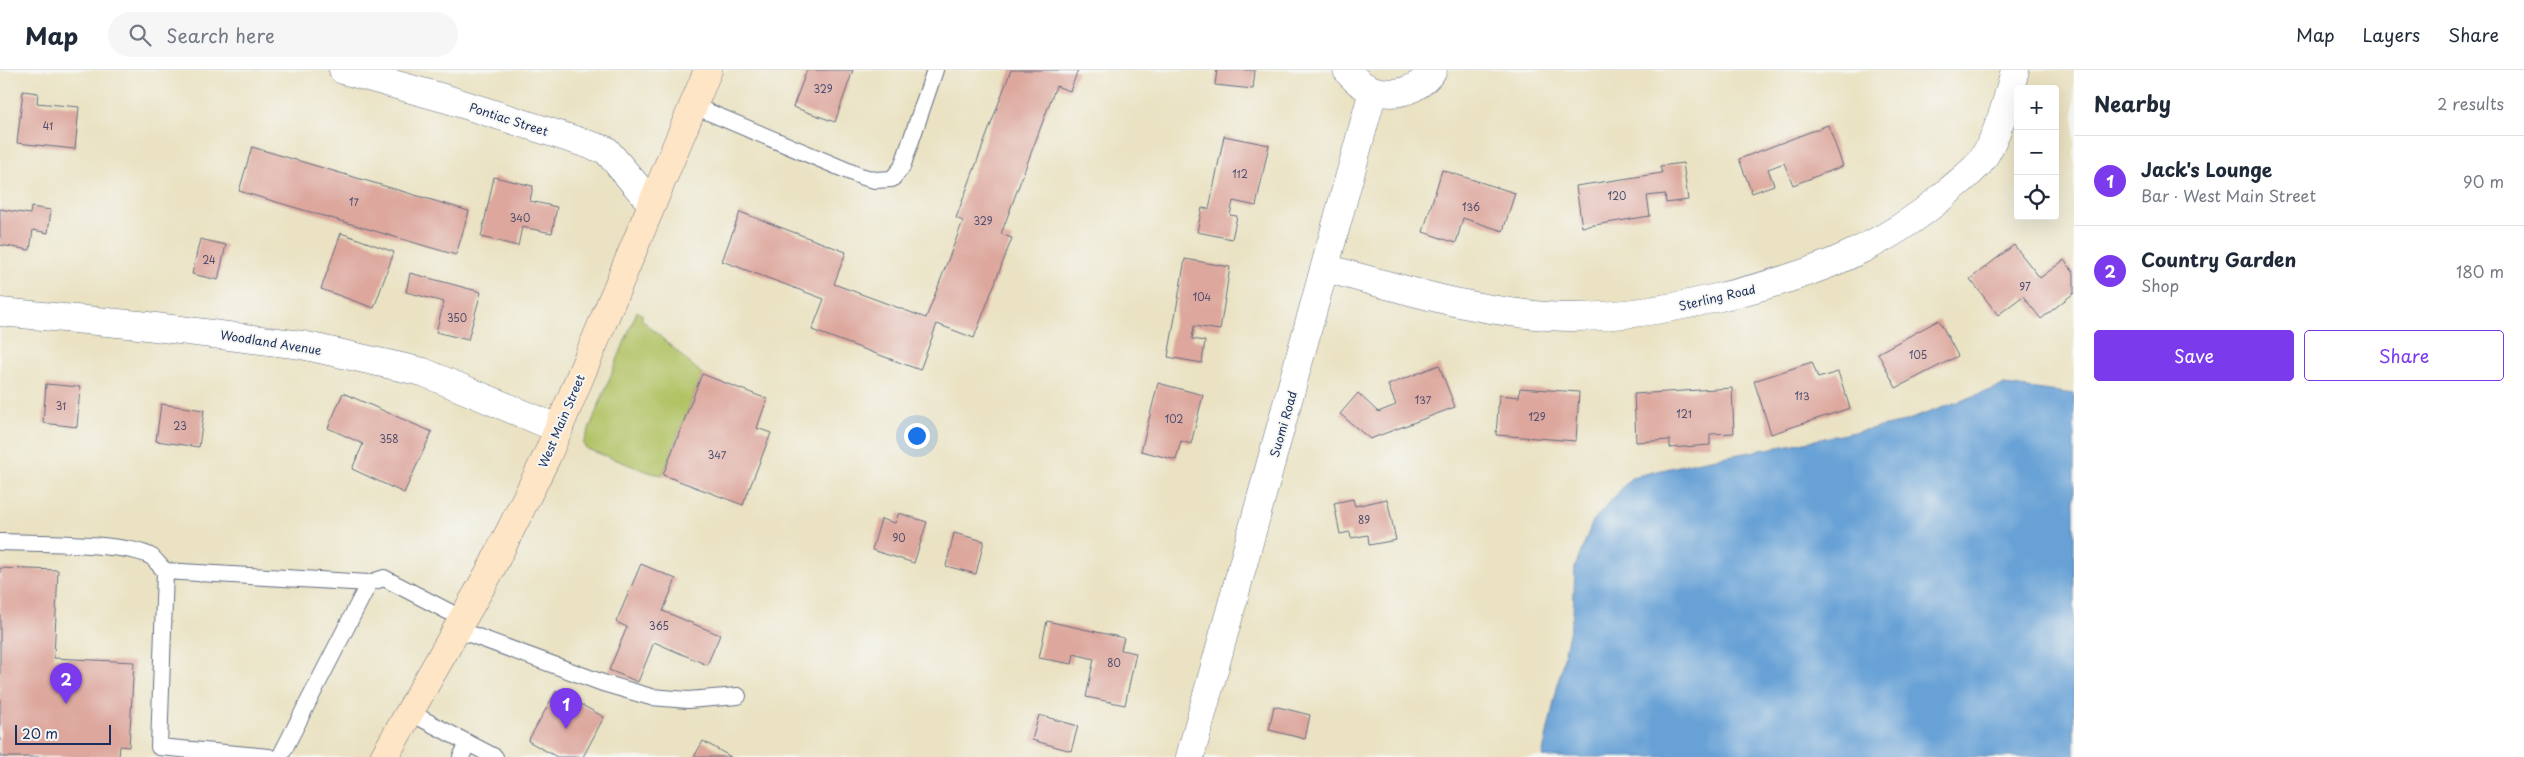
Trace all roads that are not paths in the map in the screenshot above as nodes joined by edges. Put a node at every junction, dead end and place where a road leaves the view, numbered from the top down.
1 (343, 70) edge
2 (708, 70) edge
3 (934, 70) edge
4 (1347, 70) edge
5 (1433, 70) edge
6 (2015, 70) edge
7 (1373, 91) junction
8 (694, 106) junction
9 (652, 204) junction
10 (1325, 268) junction
11 (0, 312) edge
12 (559, 429) junction
13 (0, 542) edge
14 (165, 571) junction
15 (369, 583) junction
16 (460, 624) junction
17 (738, 696) dead end
18 (409, 712) junction
19 (464, 750) edge
20 (269, 757) edge
21 (280, 757) edge
22 (384, 757) edge
23 (495, 757) edge
24 (1190, 757) edge

1 - 9 street, Pontiac Street
2 - 8 main road, West Main Street
3 - 8 lane
4 - 7 street
5 - 7 street
6 - 10 street, Sterling Road
7 - 10 street, Suomi Road
8 - 9 main road, West Main Street
9 - 12 main road, West Main Street
10 - 24 street, Suomi Road
11 - 12 street, Woodland Avenue
12 - 16 main road, West Main Street
13 - 14 lane
14 - 15 lane
14 - 20 lane
15 - 16 lane
15 - 21 lane
16 - 17 lane
16 - 18 main road, West Main Street
18 - 19 lane
18 - 22 main road, West Main Street
19 - 23 lane

